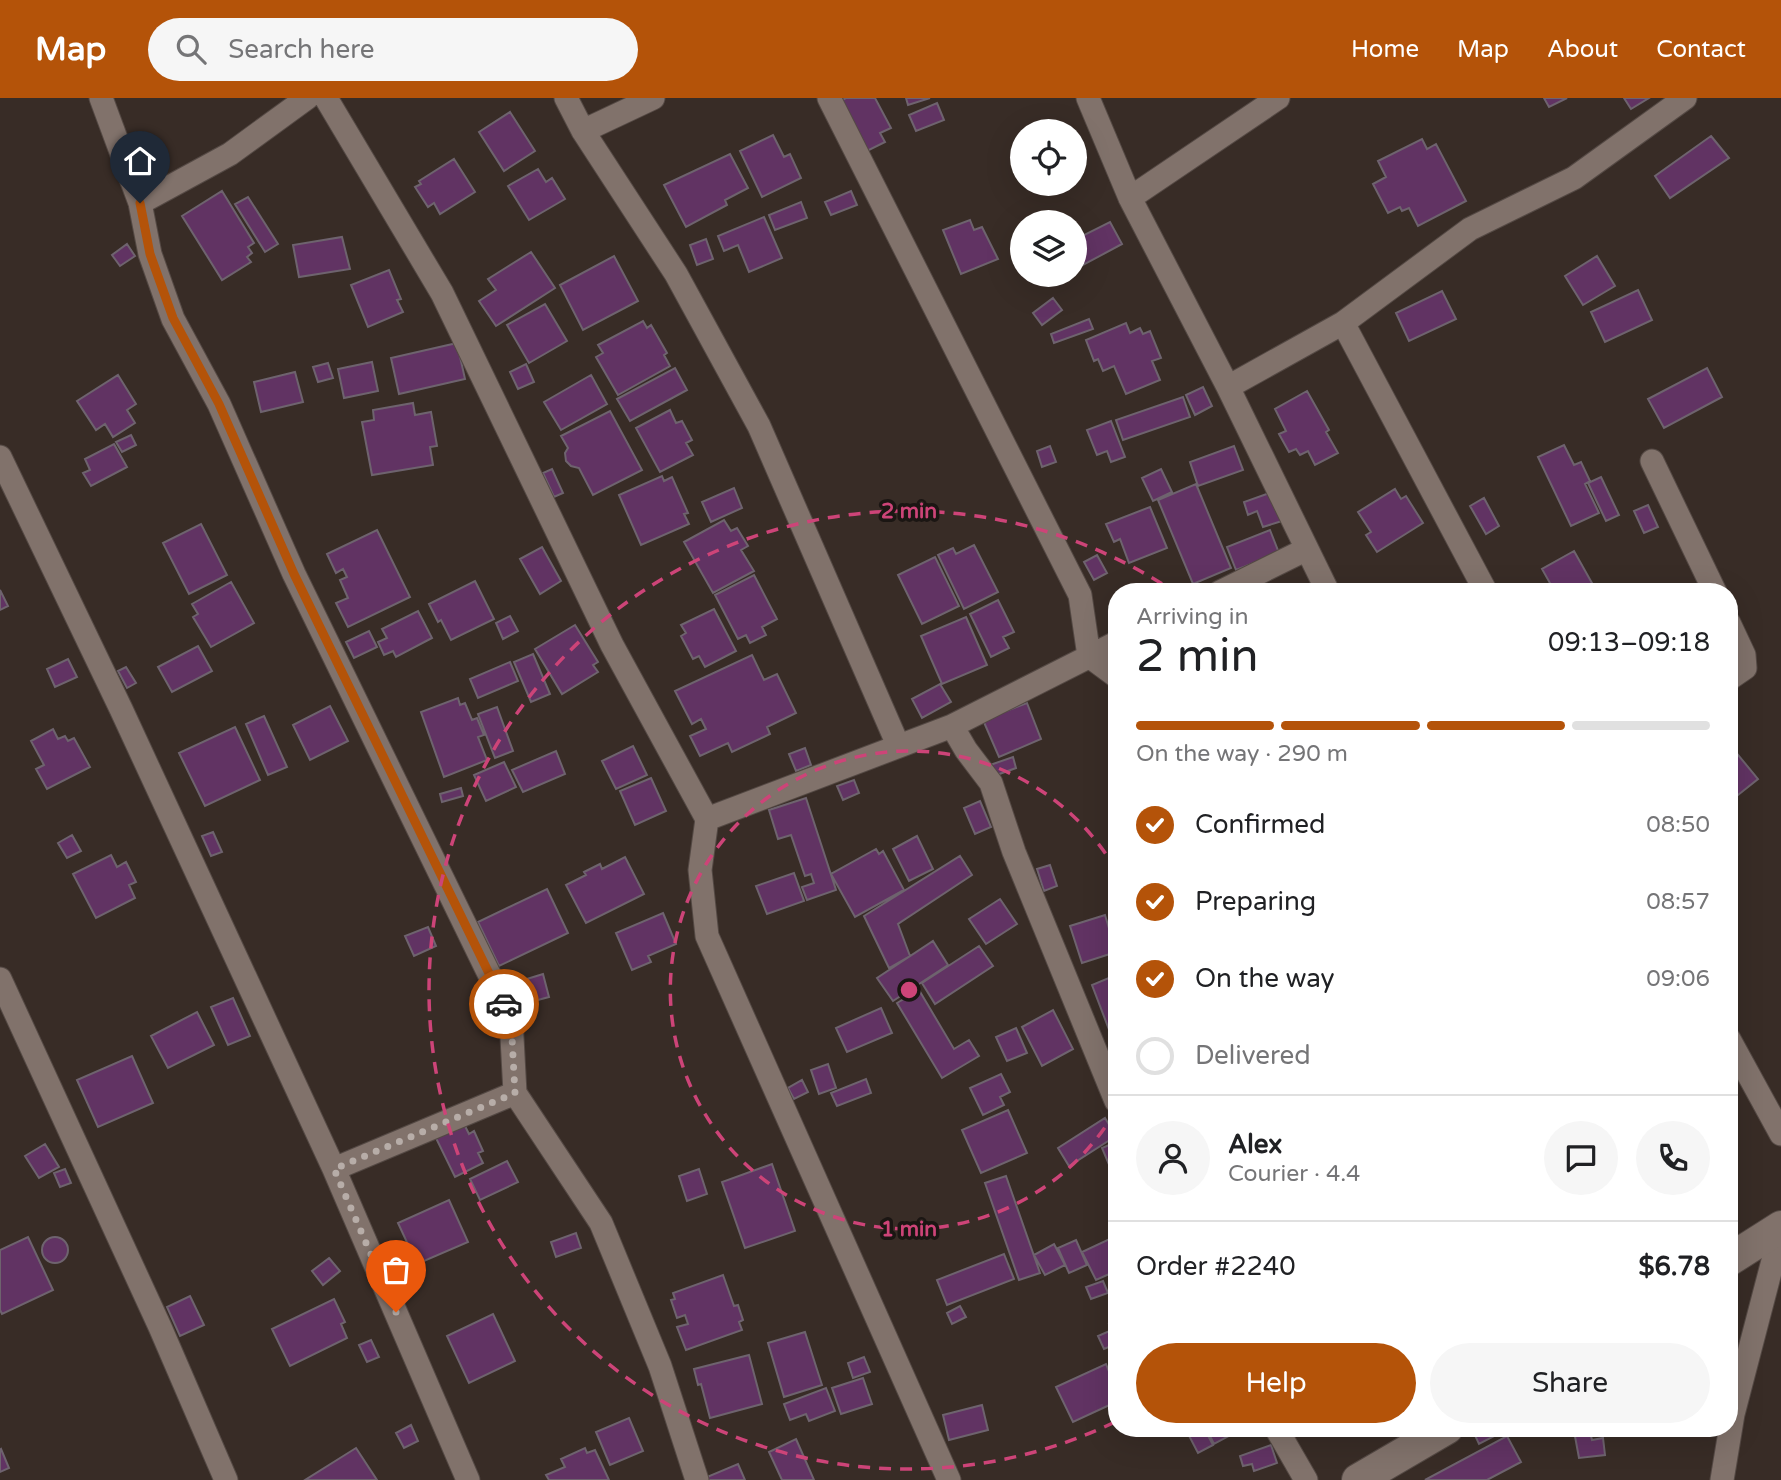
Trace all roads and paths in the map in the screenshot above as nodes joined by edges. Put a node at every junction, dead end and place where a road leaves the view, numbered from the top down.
1 (101, 98) edge
2 (307, 98) edge
3 (326, 98) edge
4 (566, 98) edge
5 (653, 98) edge
6 (830, 98) edge
7 (1087, 98) edge
8 (1278, 98) edge
9 (1685, 98) edge
10 (583, 131) junction
11 (1130, 198) junction
12 (140, 203) junction
13 (1343, 323) junction
14 (1228, 387) junction
15 (0, 457) edge
16 (1652, 461) dead end
17 (1307, 549) junction
18 (1238, 583) edge
19 (1324, 583) edge
20 (1481, 583) edge
21 (1711, 583) edge
22 (1738, 642) edge
23 (1108, 647) edge
24 (1089, 656) junction
25 (1108, 670) edge
26 (1738, 673) edge
27 (952, 726) junction
28 (898, 745) junction
29 (707, 819) junction
30 (0, 979) edge
31 (1738, 1056) edge
32 (1108, 1081) edge
33 (515, 1093) junction
34 (1781, 1134) edge
35 (334, 1169) junction
36 (1781, 1229) edge
37 (1738, 1255) edge
38 (1738, 1395) edge
39 (1281, 1437) edge
40 (1432, 1437) edge
41 (1729, 1437) edge
42 (226, 1480) edge
43 (468, 1480) edge
44 (697, 1480) edge
45 (949, 1480) edge
46 (1306, 1480) edge
47 (1358, 1480) edge
48 (1722, 1480) edge

1 - 12 street
2 - 12 street
3 - 29 street
4 - 10 street
5 - 10 street
6 - 24 street
7 - 11 street
8 - 11 street
9 - 13 street
10 - 28 street
11 - 14 street
12 - 33 street
13 - 14 street
13 - 20 street
14 - 17 street
15 - 35 street
16 - 21 street
17 - 18 street
17 - 19 street
22 - 26 street
23 - 24 street
24 - 25 street
24 - 27 street
27 - 28 street
27 - 32 street
28 - 29 street
29 - 45 street
30 - 42 street
31 - 34 street
33 - 35 street
33 - 44 street
35 - 43 street
36 - 37 street
36 - 38 street
39 - 46 street
40 - 47 street
41 - 48 street

